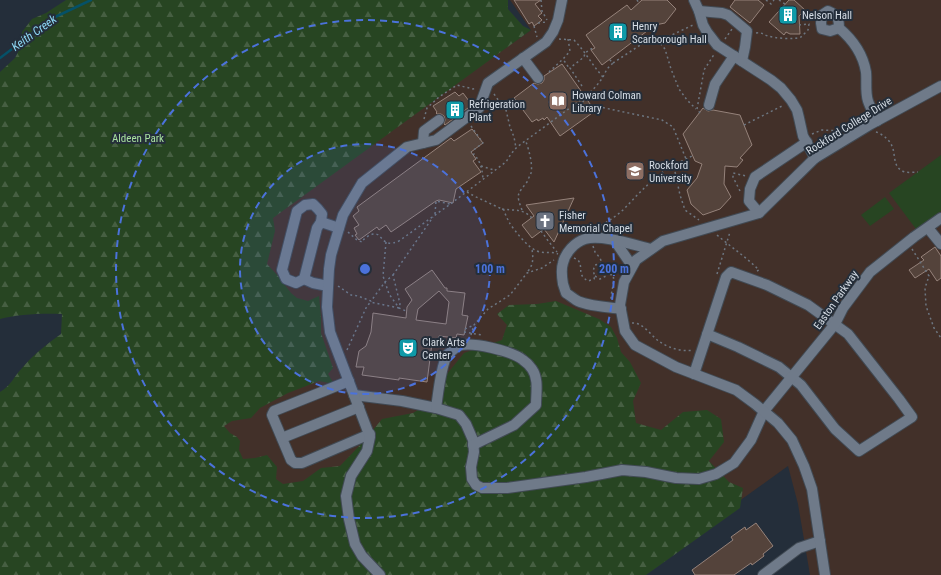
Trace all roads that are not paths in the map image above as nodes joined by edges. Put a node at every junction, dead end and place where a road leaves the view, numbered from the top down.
1 (562, 0) edge
2 (694, 0) edge
3 (699, 11) junction
4 (839, 28) dead end
5 (523, 58) junction
6 (738, 58) junction
7 (538, 78) dead end
8 (941, 86) edge
9 (709, 105) dead end
10 (439, 120) dead end
11 (874, 122) junction
12 (807, 142) junction
13 (423, 143) junction
14 (815, 158) junction
15 (759, 213) junction
16 (941, 218) edge
17 (321, 222) junction
18 (928, 228) junction
19 (339, 229) junction
20 (615, 241) junction
21 (941, 244) edge
22 (651, 249) junction
23 (632, 266) junction
24 (304, 279) junction
25 (328, 286) junction
26 (616, 308) junction
27 (835, 324) junction
28 (707, 334) junction
29 (694, 374) junction
30 (792, 378) junction
31 (349, 381) junction
32 (354, 395) junction
33 (359, 406) junction
34 (436, 408) junction
35 (764, 411) junction
36 (370, 434) junction
37 (282, 438) junction
38 (473, 445) junction
39 (820, 541) junction
40 (380, 575) edge
41 (763, 575) edge
42 (825, 575) edge

1 - 5 street
2 - 3 street
3 - 6 street
3 - 6 street
4 - 11 street
5 - 7 street
5 - 13 street
6 - 9 street
6 - 12 street
8 - 11 street, Rockford College Drive
10 - 13 street
11 - 14 street, Rockford College Drive
12 - 14 street
12 - 15 street
13 - 19 street
14 - 15 street, Rockford College Drive
15 - 22 street, Rockford College Drive
16 - 18 street, Easton Parkway
17 - 19 street
17 - 24 street
17 - 24 street
18 - 21 street
18 - 27 street, Easton Parkway
19 - 25 street
20 - 22 street
20 - 23 street
20 - 26 street
22 - 23 street, Rockford College Drive
23 - 26 street, Rockford College Drive
24 - 25 street
25 - 31 street
26 - 29 street, Rockford College Drive
27 - 28 street
27 - 30 street, Easton Parkway
27 - 30 street
28 - 29 street
28 - 30 street
29 - 35 street, Rockford College Drive
30 - 35 street, Easton Parkway
31 - 32 street
31 - 37 street
32 - 33 street
32 - 34 street
33 - 36 street
33 - 37 street
34 - 38 street
34 - 38 street
35 - 38 street, Easton Parkway
35 - 39 street, Rockford College Drive
36 - 37 street
36 - 40 street
39 - 41 street
39 - 42 street, Rockford College Drive

